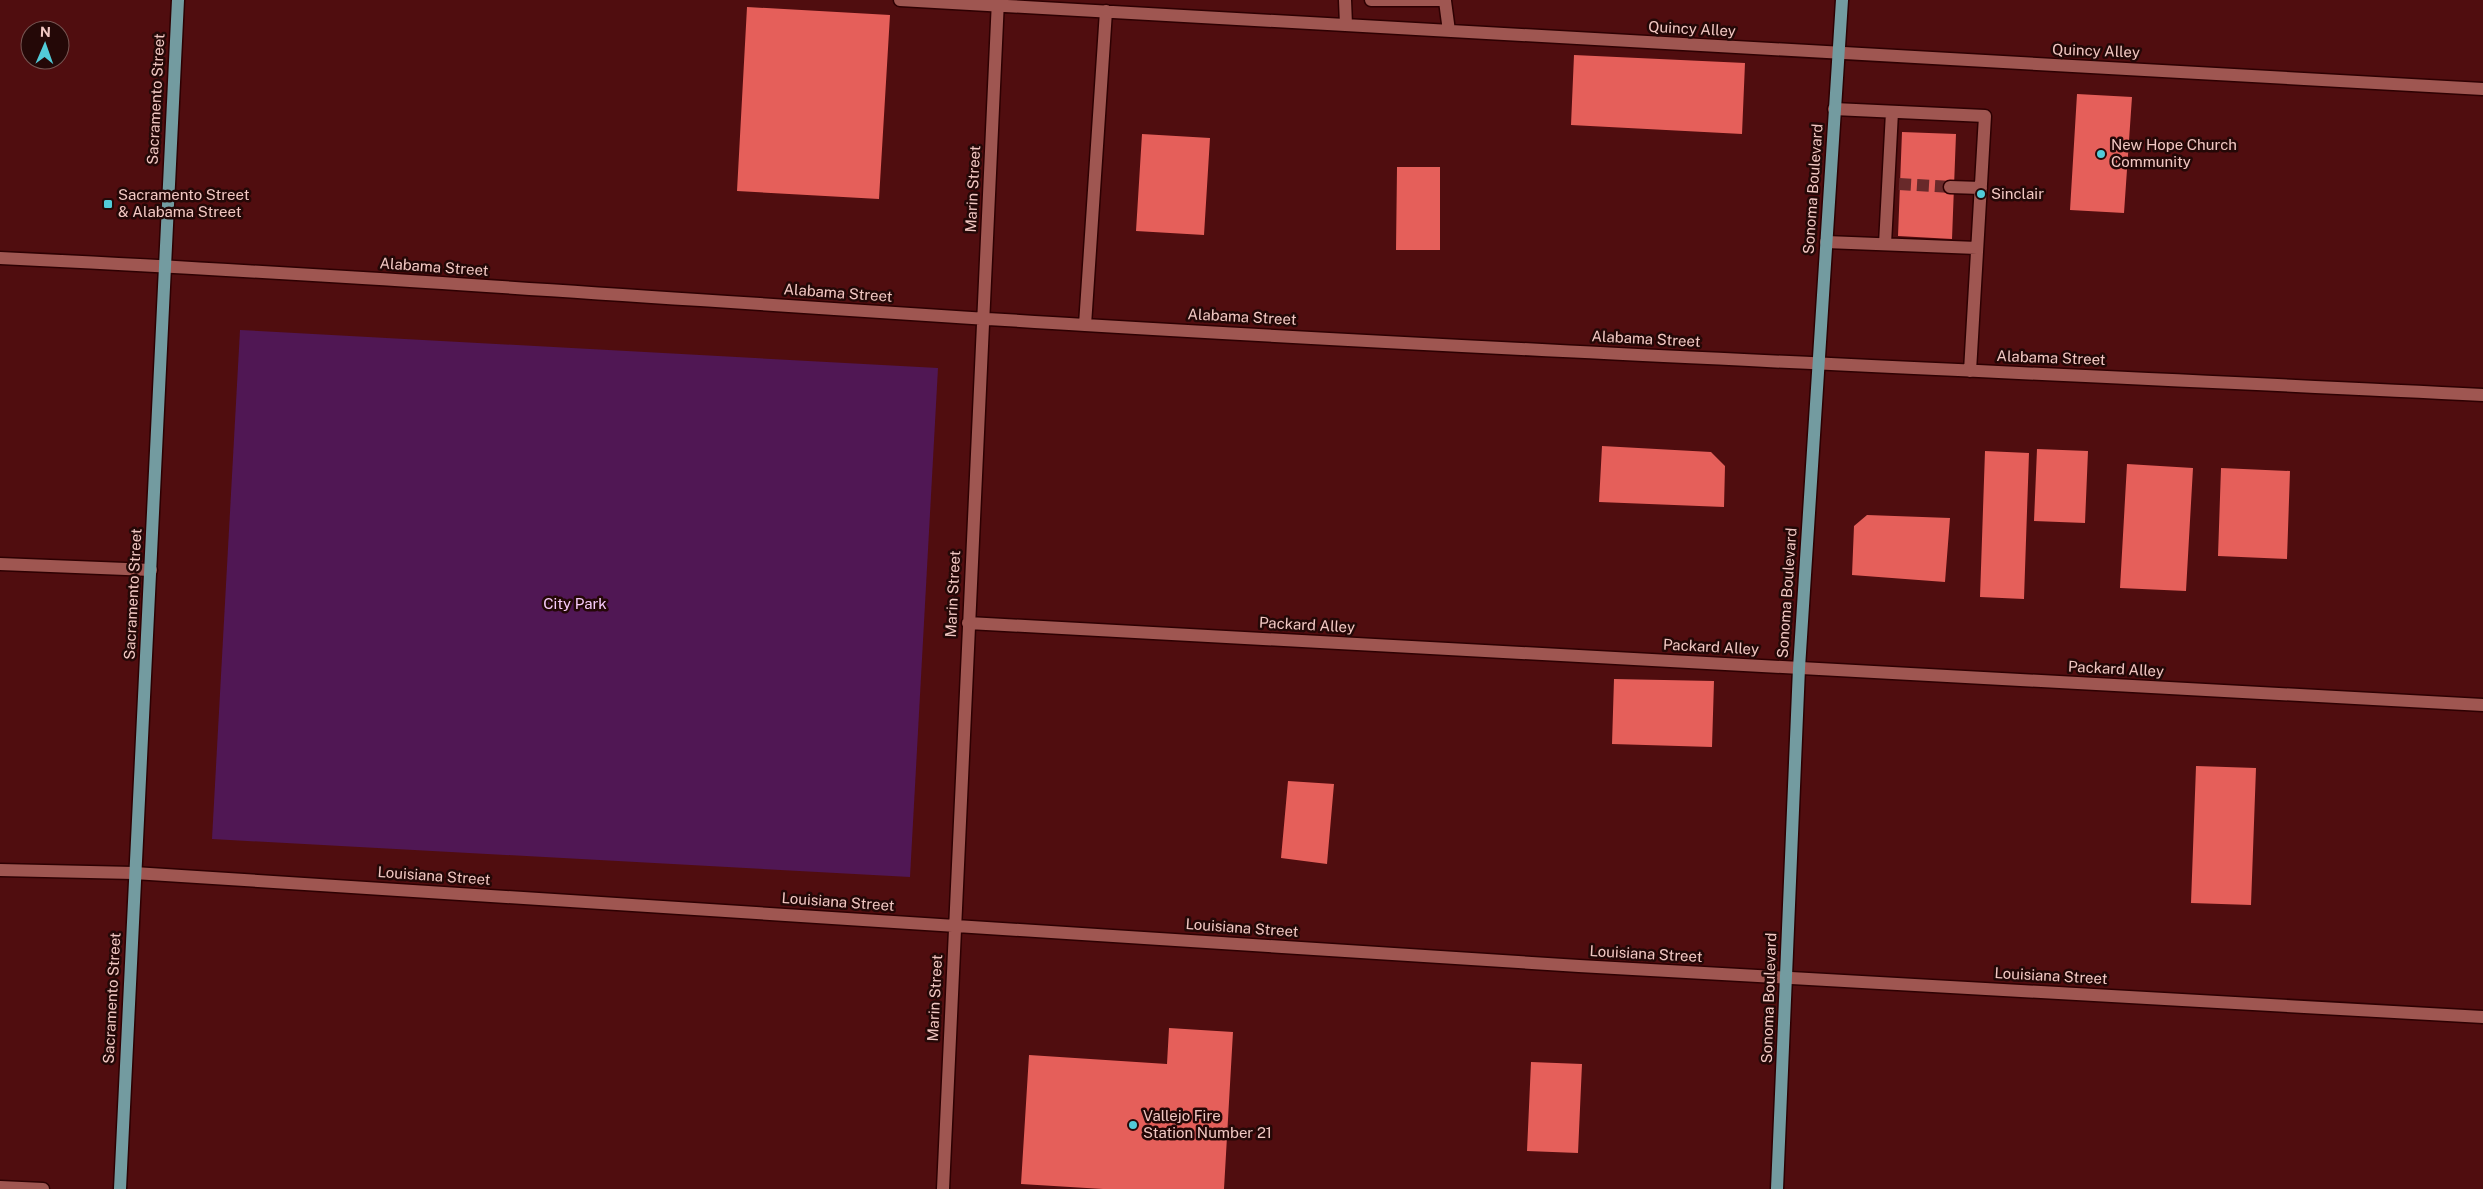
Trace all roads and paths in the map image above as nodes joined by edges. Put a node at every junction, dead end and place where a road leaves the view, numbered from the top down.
1 (178, 0) edge
2 (900, 0) edge
3 (1345, 0) edge
4 (1371, 0) edge
5 (1842, 0) edge
6 (1445, 1) edge
7 (998, 2) edge
8 (1106, 11) junction
9 (1346, 25) junction
10 (1449, 31) junction
11 (1838, 54) junction
12 (2483, 89) edge
13 (1834, 109) junction
14 (1892, 112) junction
15 (1950, 187) tunnel mouth
16 (1981, 188) junction
17 (1826, 242) junction
18 (1886, 244) junction
19 (1977, 248) junction
20 (0, 258) edge
21 (166, 266) junction
22 (982, 318) junction
23 (1085, 325) junction
24 (1818, 364) junction
25 (1970, 371) junction
26 (2483, 395) edge
27 (0, 564) edge
28 (151, 570) junction
29 (968, 623) junction
30 (1799, 668) junction
31 (2483, 705) edge
32 (0, 870) edge
33 (134, 873) junction
34 (954, 926) junction
35 (1786, 978) junction
36 (2483, 1017) edge
37 (0, 1187) edge
38 (43, 1189) edge
39 (120, 1189) edge
40 (943, 1189) edge
41 (1777, 1189) edge

1 - 21 main road, Sacramento Street
2 - 7 street, Quincy Alley
3 - 9 street
4 - 6 street
5 - 11 main road, Sonoma Boulevard
6 - 10 street
7 - 8 street, Quincy Alley
7 - 22 street, Marin Street
8 - 9 street, Quincy Alley
8 - 23 street
9 - 10 street, Quincy Alley
10 - 11 street, Quincy Alley
11 - 12 street, Quincy Alley
11 - 13 main road, Sonoma Boulevard
13 - 14 street
13 - 17 main road, Sonoma Boulevard
14 - 16 street
14 - 18 street
15 - 16 street
16 - 19 street
17 - 18 street
17 - 24 main road, Sonoma Boulevard
18 - 19 street
19 - 25 street
20 - 21 street, Alabama Street
21 - 22 street, Alabama Street
21 - 28 main road, Sacramento Street
22 - 23 street, Alabama Street
22 - 29 street, Marin Street
23 - 24 street, Alabama Street
24 - 25 street, Alabama Street
24 - 30 main road, Sonoma Boulevard
25 - 26 street, Alabama Street
27 - 28 street
28 - 33 main road, Sacramento Street
29 - 30 street, Packard Alley
29 - 34 street, Marin Street
30 - 31 street, Packard Alley
30 - 35 main road, Sonoma Boulevard
32 - 33 street, Louisiana Street
33 - 34 street, Louisiana Street
33 - 39 main road, Sacramento Street
34 - 35 street, Louisiana Street
34 - 40 street, Marin Street
35 - 36 street, Louisiana Street
35 - 41 main road, Sonoma Boulevard
37 - 38 street

